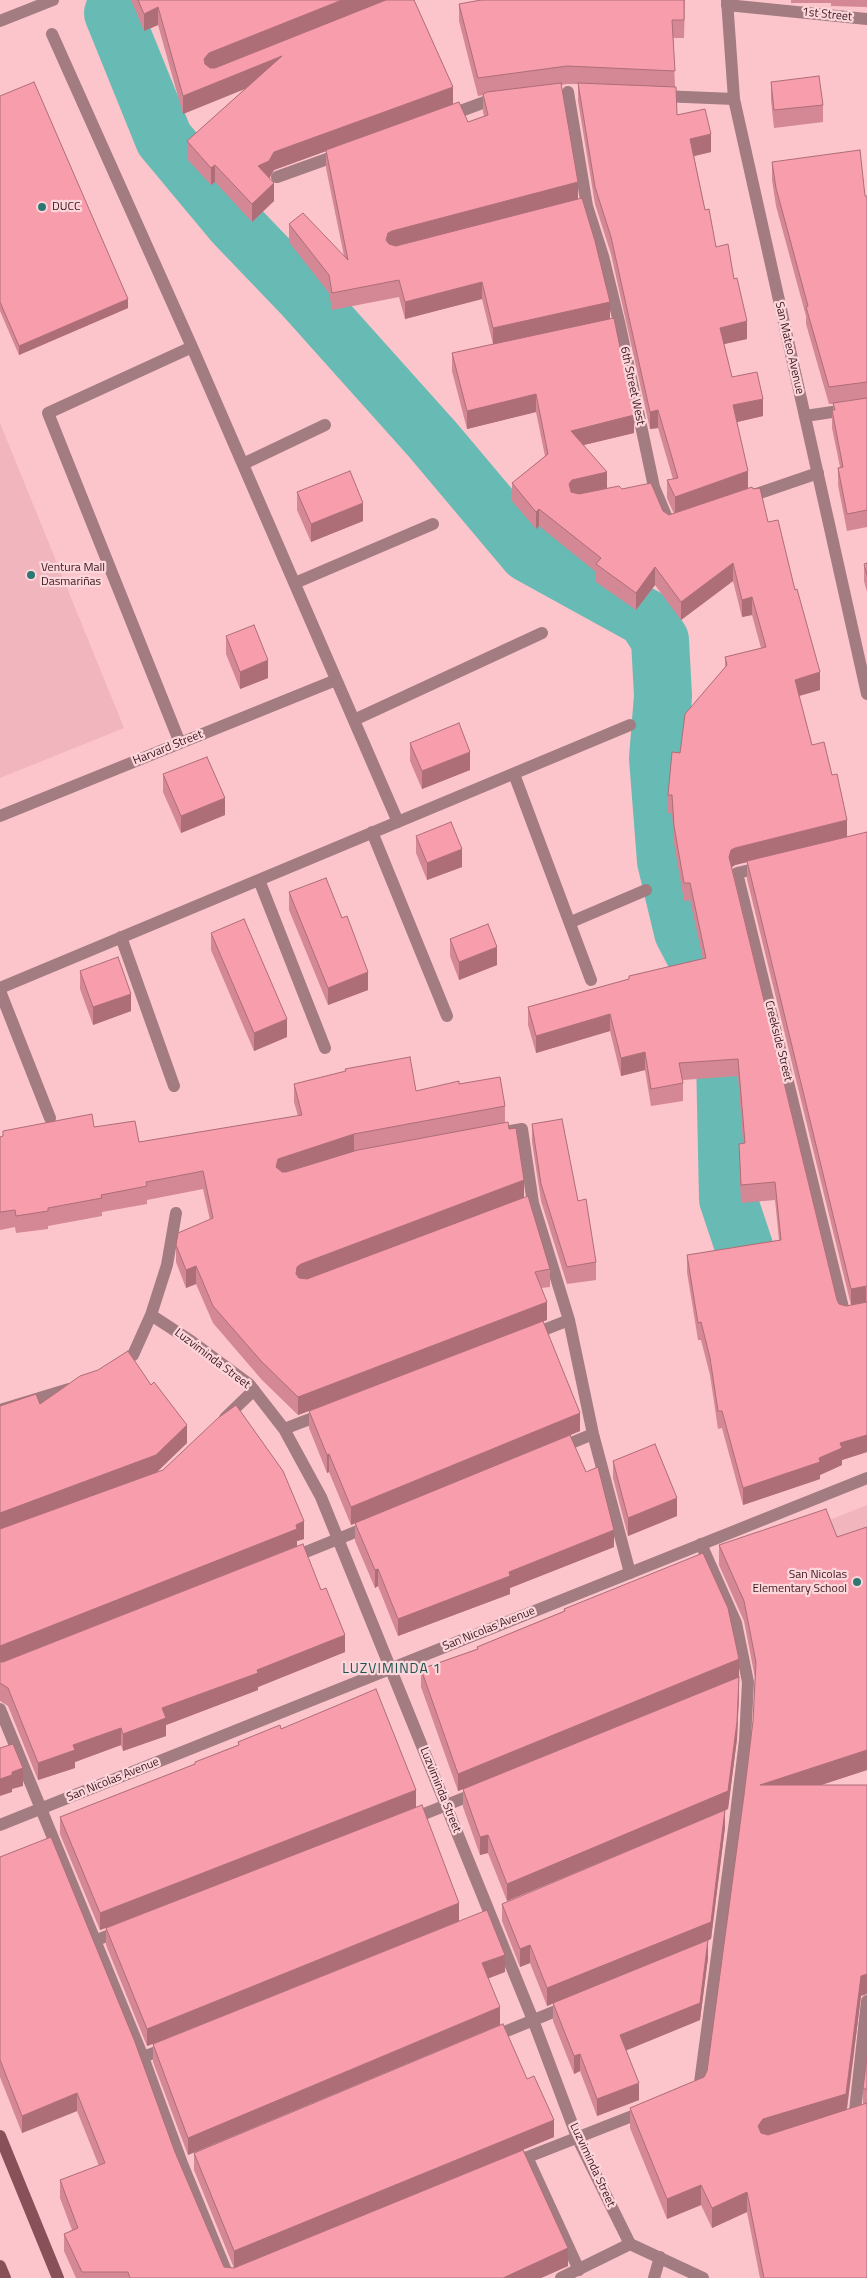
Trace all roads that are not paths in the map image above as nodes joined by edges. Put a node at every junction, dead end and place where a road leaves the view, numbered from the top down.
1 (53, 0) edge
2 (727, 2) edge
3 (867, 19) edge
4 (0, 21) edge
5 (52, 34) dead end
6 (568, 93) dead end
7 (646, 96) edge
8 (512, 99) edge
9 (734, 99) junction
10 (431, 122) edge
11 (349, 151) edge
12 (277, 177) dead end
13 (192, 347) junction
14 (867, 408) edge
15 (805, 416) junction
16 (325, 425) dead end
17 (243, 464) junction
18 (818, 473) junction
19 (735, 502) edge
20 (689, 518) edge
21 (433, 524) dead end
22 (295, 583) junction
23 (542, 633) dead end
24 (336, 680) junction
25 (867, 694) edge
26 (354, 720) junction
27 (630, 725) dead end
28 (180, 743) junction
29 (514, 774) junction
30 (0, 816) edge
31 (398, 822) junction
32 (372, 832) junction
33 (774, 864) edge
34 (259, 880) junction
35 (646, 890) dead end
36 (571, 922) junction
37 (121, 937) junction
38 (591, 980) dead end
39 (0, 989) edge
40 (447, 1016) dead end
41 (325, 1048) dead end
42 (174, 1086) dead end
43 (50, 1118) dead end
44 (483, 1136) edge
45 (176, 1213) dead end
46 (867, 1311) edge
47 (151, 1315) junction
48 (568, 1320) junction
49 (523, 1338) edge
50 (110, 1371) edge
51 (85, 1384) edge
52 (254, 1390) junction
53 (339, 1408) edge
54 (0, 1410) edge
55 (217, 1426) edge
56 (284, 1429) junction
57 (594, 1434) junction
58 (548, 1453) edge
59 (867, 1478) edge
60 (384, 1520) edge
61 (338, 1539) junction
62 (701, 1544) junction
63 (274, 1564) edge
64 (630, 1573) junction
65 (391, 1669) junction
66 (0, 1709) edge
67 (492, 1787) edge
68 (446, 1805) junction
69 (41, 1809) junction
70 (400, 1823) edge
71 (0, 1825) edge
72 (131, 1927) edge
73 (94, 1941) junction
74 (579, 2001) edge
75 (867, 2001) edge
76 (533, 2020) junction
77 (180, 2042) edge
78 (478, 2043) edge
79 (143, 2057) junction
80 (682, 2097) edge
81 (656, 2107) edge
82 (867, 2116) edge
83 (577, 2137) junction
84 (2, 2144) edge
85 (527, 2157) junction
86 (499, 2168) edge
87 (630, 2244) junction
88 (660, 2257) junction
89 (0, 2266) edge
90 (579, 2270) junction
91 (234, 2277) edge
92 (5, 2278) edge
93 (58, 2278) edge
94 (561, 2278) edge
95 (654, 2278) edge
96 (703, 2278) edge

1 - 4 street
2 - 3 street, 1st Street
2 - 9 street, San Mateo Avenue
5 - 13 street
6 - 20 street, 6th Street West
7 - 9 street
8 - 10 street
9 - 15 street, San Mateo Avenue
11 - 12 street
13 - 17 street
13 - 28 street
14 - 15 street
15 - 18 street, San Mateo Avenue
16 - 17 street
17 - 22 street
18 - 19 street
18 - 25 street, San Mateo Avenue
21 - 22 street
22 - 24 street
23 - 26 street
24 - 26 street
24 - 28 street, Harvard Street
26 - 31 street
27 - 29 street
28 - 30 street, Harvard Street
29 - 31 street
29 - 36 street
31 - 32 street
32 - 34 street
32 - 40 street
33 - 46 street, Creekside Street
34 - 37 street
34 - 41 street
35 - 36 street
36 - 38 street
37 - 39 street
37 - 42 street
39 - 43 street
44 - 48 street
45 - 47 street
47 - 50 street
47 - 52 street, Luzviminda Street
48 - 49 street
48 - 57 street
51 - 54 street
52 - 55 street
52 - 56 street, Luzviminda Street
53 - 56 street
56 - 61 street, Luzviminda Street
57 - 58 street
57 - 64 street
59 - 62 street, San Nicolas Avenue
60 - 61 street
61 - 63 street
61 - 65 street, Luzviminda Street
62 - 64 street, San Nicolas Avenue
62 - 80 street
64 - 65 street, San Nicolas Avenue
65 - 68 street, Luzviminda Street
65 - 69 street, San Nicolas Avenue
66 - 69 street
67 - 68 street
68 - 70 street
68 - 76 street, Luzviminda Street
69 - 71 street, San Nicolas Avenue
69 - 73 street
72 - 73 street
73 - 79 street
74 - 76 street
75 - 82 street
76 - 78 street
76 - 83 street, Luzviminda Street
77 - 79 street
79 - 91 street
81 - 83 street
83 - 85 street
83 - 87 street, Luzviminda Street
84 - 93 main road
85 - 86 street
85 - 90 street
87 - 88 street
87 - 90 street
88 - 95 street
88 - 96 street
89 - 92 main road
90 - 94 street

